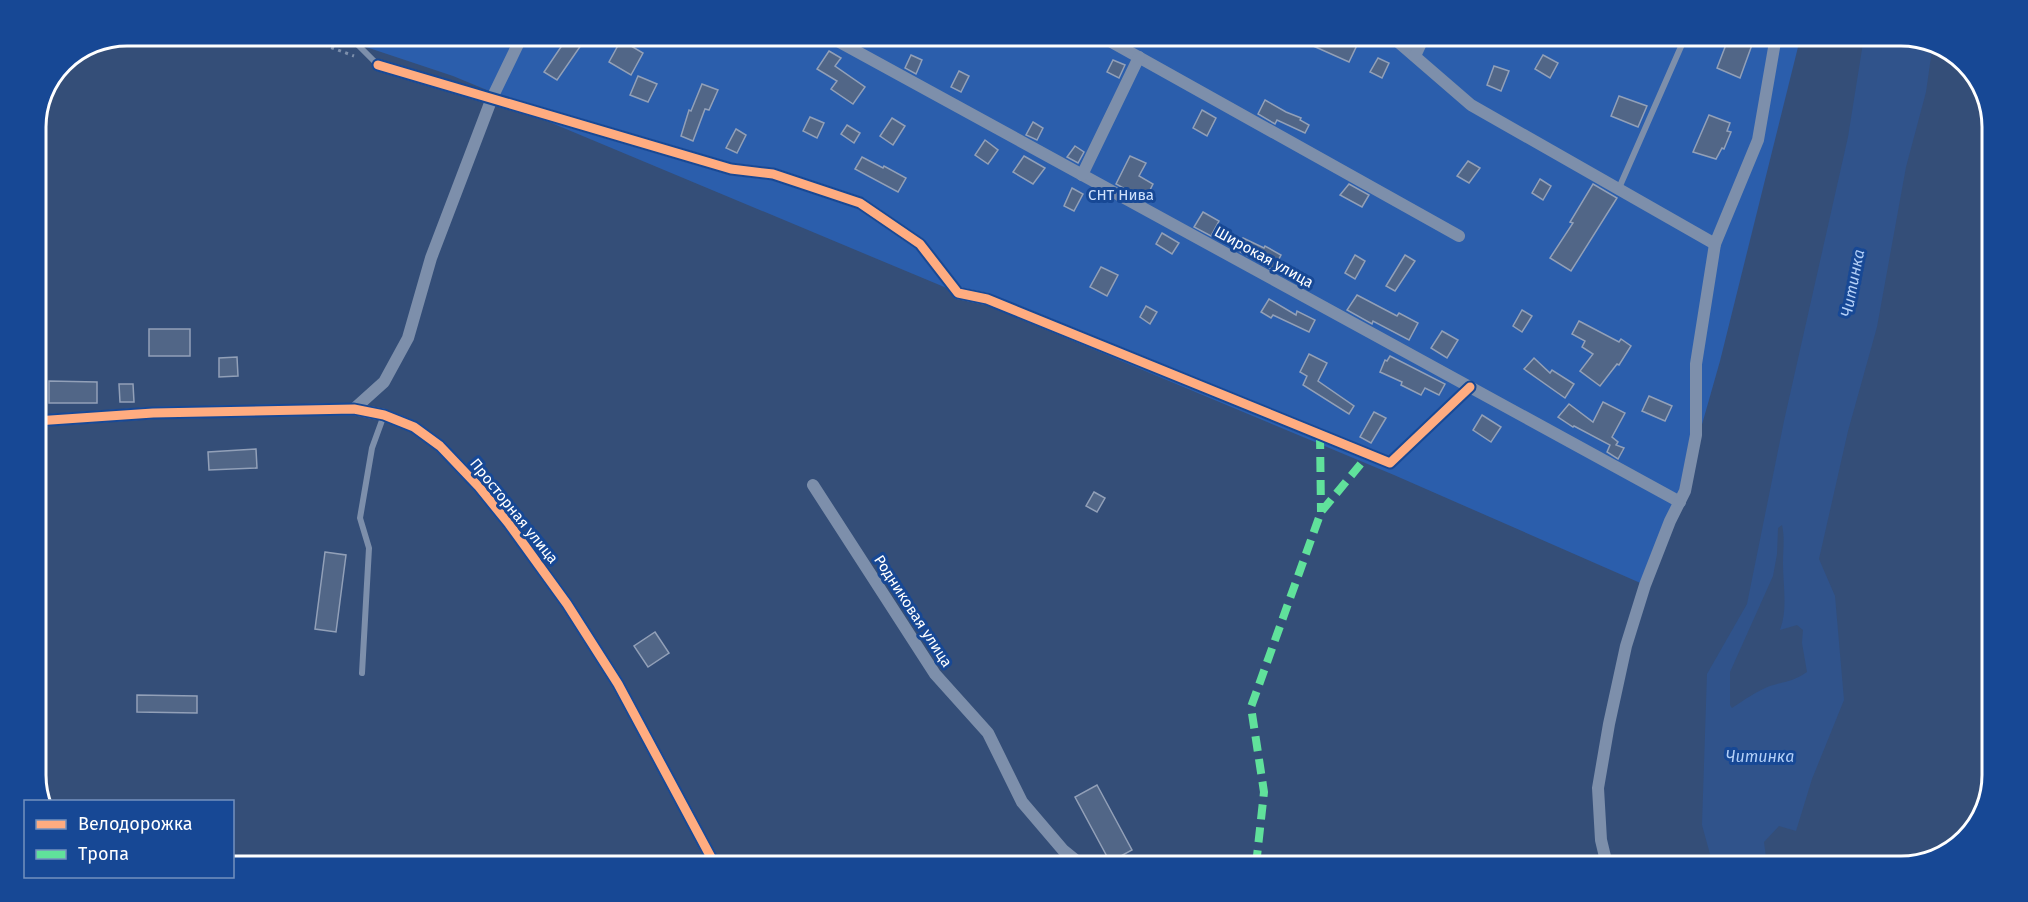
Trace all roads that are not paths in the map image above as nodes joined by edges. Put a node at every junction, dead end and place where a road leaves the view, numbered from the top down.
1 (359, 46) edge
2 (517, 46) edge
3 (847, 46) edge
4 (1119, 46) edge
5 (1403, 46) edge
6 (1420, 46) edge
7 (1681, 46) edge
8 (1774, 46) edge
9 (1415, 56) junction
10 (1139, 57) junction
11 (378, 65) joint
12 (492, 98) junction
13 (1082, 175) junction
14 (1620, 188) junction
15 (1459, 236) dead end
16 (1715, 244) junction
17 (1470, 387) junction
18 (354, 409) junction
19 (384, 415) junction
20 (47, 420) edge
21 (813, 485) dead end
22 (1680, 502) junction
23 (362, 674) dead end
24 (710, 856) edge
25 (1070, 856) edge
26 (1604, 856) edge

1 - 11 lane
2 - 12 street
3 - 13 street, Широкая улица
4 - 10 street
5 - 9 street
6 - 9 street
7 - 14 lane
8 - 16 street
9 - 14 street
10 - 13 street
10 - 15 street
11 - 12 street
12 - 17 street
12 - 18 street
13 - 17 street, Широкая улица
14 - 16 street
16 - 22 street
17 - 22 street, Широкая улица
18 - 19 street, Просторная улица
18 - 20 street, Просторная улица
19 - 23 lane
19 - 24 street, Просторная улица
21 - 25 street, Родниковая улица
22 - 26 street

